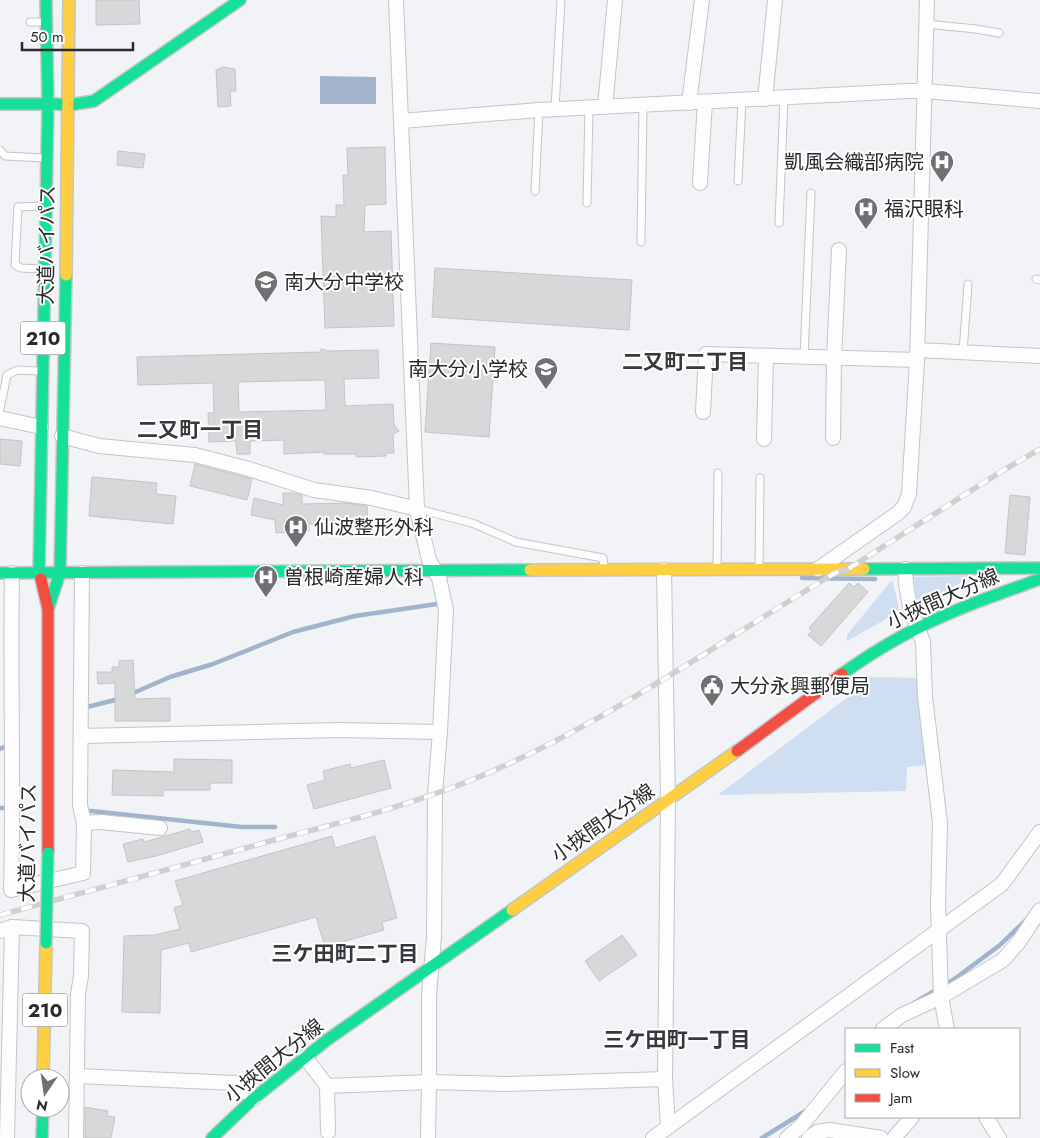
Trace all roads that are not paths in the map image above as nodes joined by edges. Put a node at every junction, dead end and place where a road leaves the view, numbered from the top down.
1 (46, 0) edge
2 (69, 0) edge
3 (240, 0) edge
4 (396, 0) edge
5 (561, 0) edge
6 (615, 0) edge
7 (702, 0) edge
8 (775, 0) edge
9 (927, 0) edge
10 (30, 22) dead end
11 (47, 22) junction
12 (926, 24) junction
13 (999, 33) dead end
14 (925, 91) junction
15 (784, 98) junction
16 (765, 99) junction
17 (742, 100) junction
18 (1040, 101) edge
19 (705, 102) junction
20 (689, 103) junction
21 (0, 104) edge
22 (48, 104) junction
23 (69, 105) junction
24 (643, 105) junction
25 (605, 107) junction
26 (589, 108) junction
27 (556, 109) junction
28 (539, 110) junction
29 (401, 121) junction
30 (0, 150) edge
31 (47, 158) junction
32 (738, 181) dead end
33 (700, 183) dead end
34 (535, 191) dead end
35 (811, 193) dead end
36 (587, 203) dead end
37 (46, 206) junction
38 (779, 223) dead end
39 (641, 242) dead end
40 (839, 250) dead end
41 (44, 269) junction
42 (968, 284) dead end
43 (963, 352) junction
44 (918, 355) junction
45 (766, 356) junction
46 (1040, 356) edge
47 (804, 358) junction
48 (834, 359) junction
49 (42, 371) junction
50 (0, 410) edge
51 (703, 412) dead end
52 (0, 418) edge
53 (41, 427) junction
54 (62, 436) junction
55 (833, 438) dead end
56 (764, 439) dead end
57 (718, 473) dead end
58 (760, 478) dead end
59 (417, 509) junction
60 (1040, 568) edge
61 (434, 569) junction
62 (818, 569) junction
63 (905, 569) junction
64 (604, 570) junction
65 (664, 570) junction
66 (717, 570) junction
67 (759, 570) junction
68 (39, 572) junction
69 (82, 572) junction
70 (6, 573) edge
71 (60, 573) junction
72 (1040, 579) edge
73 (48, 609) junction
74 (917, 628) junction
75 (440, 732) junction
76 (80, 736) junction
77 (668, 800) junction
78 (84, 823) junction
79 (160, 828) dead end
80 (1040, 832) edge
81 (1040, 910) edge
82 (6, 929) edge
83 (939, 931) junction
84 (432, 966) junction
85 (941, 996) junction
86 (884, 1028) edge
87 (947, 1028) edge
88 (305, 1057) junction
89 (43, 1068) edge
90 (4, 1072) edge
91 (845, 1072) edge
92 (77, 1076) junction
93 (665, 1079) junction
94 (430, 1082) junction
95 (327, 1086) junction
96 (253, 1099) junction
97 (43, 1118) edge
98 (912, 1118) edge
99 (987, 1118) edge
100 (668, 1127) junction
101 (328, 1132) dead end
102 (7, 1138) edge
103 (42, 1138) edge
104 (76, 1138) edge
105 (212, 1138) edge
106 (428, 1138) edge
107 (653, 1138) edge
108 (787, 1138) edge
109 (809, 1138) edge
110 (881, 1138) edge
111 (894, 1138) edge
112 (998, 1138) edge

1 - 11 main road, 大道バイパス / 210
2 - 23 main road, 大道バイパス / 210
3 - 23 main road
4 - 29 street
5 - 27 lane
6 - 25 street
7 - 20 street
8 - 16 street
9 - 12 street
10 - 11 lane
11 - 22 main road, 大道バイパス / 210
12 - 13 lane
12 - 14 street
14 - 15 street
14 - 18 street
14 - 44 street
15 - 16 street
15 - 38 lane
16 - 17 street
17 - 19 street
17 - 32 lane
19 - 20 street
19 - 33 street
20 - 24 street
21 - 22 main road
22 - 23 main road
22 - 31 main road, 大道バイパス / 210
23 - 54 main road, 大道バイパス / 210
24 - 25 street
24 - 39 lane
25 - 26 street
26 - 27 street
26 - 36 lane
27 - 28 street
28 - 29 street
28 - 34 lane
29 - 59 street
30 - 31 lane
31 - 37 main road, 大道バイパス / 210
35 - 47 lane
37 - 41 main road, 大道バイパス / 210
37 - 41 lane
40 - 48 street
41 - 49 main road, 大道バイパス / 210
42 - 43 lane
43 - 44 street
43 - 46 street
44 - 48 street
44 - 62 street
45 - 47 street
45 - 51 street
45 - 56 street
47 - 48 street
48 - 55 street
49 - 50 lane
49 - 53 main road, 大道バイパス / 210
52 - 53 street
53 - 68 main road, 大道バイパス / 210
54 - 59 street
54 - 71 main road, 大道バイパス / 210
57 - 66 lane
58 - 67 lane
59 - 61 street
59 - 64 lane
60 - 63 main road
61 - 64 main road
61 - 69 main road
61 - 75 street
62 - 63 main road
62 - 67 main road
63 - 74 street
64 - 65 main road
65 - 66 main road
65 - 77 street
66 - 67 main road
68 - 70 main road
68 - 71 main road
68 - 73 main road, 大道バイパス / 210
69 - 71 main road
69 - 76 street
70 - 78 street
71 - 73 main road, 大道バイパス / 210
72 - 74 main road, 小挾間大分線
73 - 89 main road, 大道バイパス / 210, bridge
74 - 77 main road, 小挾間大分線
74 - 83 street
75 - 76 street
75 - 84 street
76 - 78 street
77 - 84 main road, 小挾間大分線
77 - 93 street
78 - 79 street
80 - 83 street
81 - 85 street
82 - 90 street
82 - 92 street
83 - 85 street
83 - 100 street
84 - 88 main road, 小挾間大分線
84 - 94 street
85 - 86 street
85 - 87 street
88 - 95 street
88 - 96 main road, 小挾間大分線
90 - 102 street
91 - 108 street
92 - 96 street
92 - 104 street
93 - 94 street
93 - 100 street
94 - 95 street
94 - 106 street
95 - 101 street
96 - 105 main road, 小挾間大分線
97 - 103 main road
98 - 111 street
99 - 112 street
100 - 107 street
109 - 110 street

